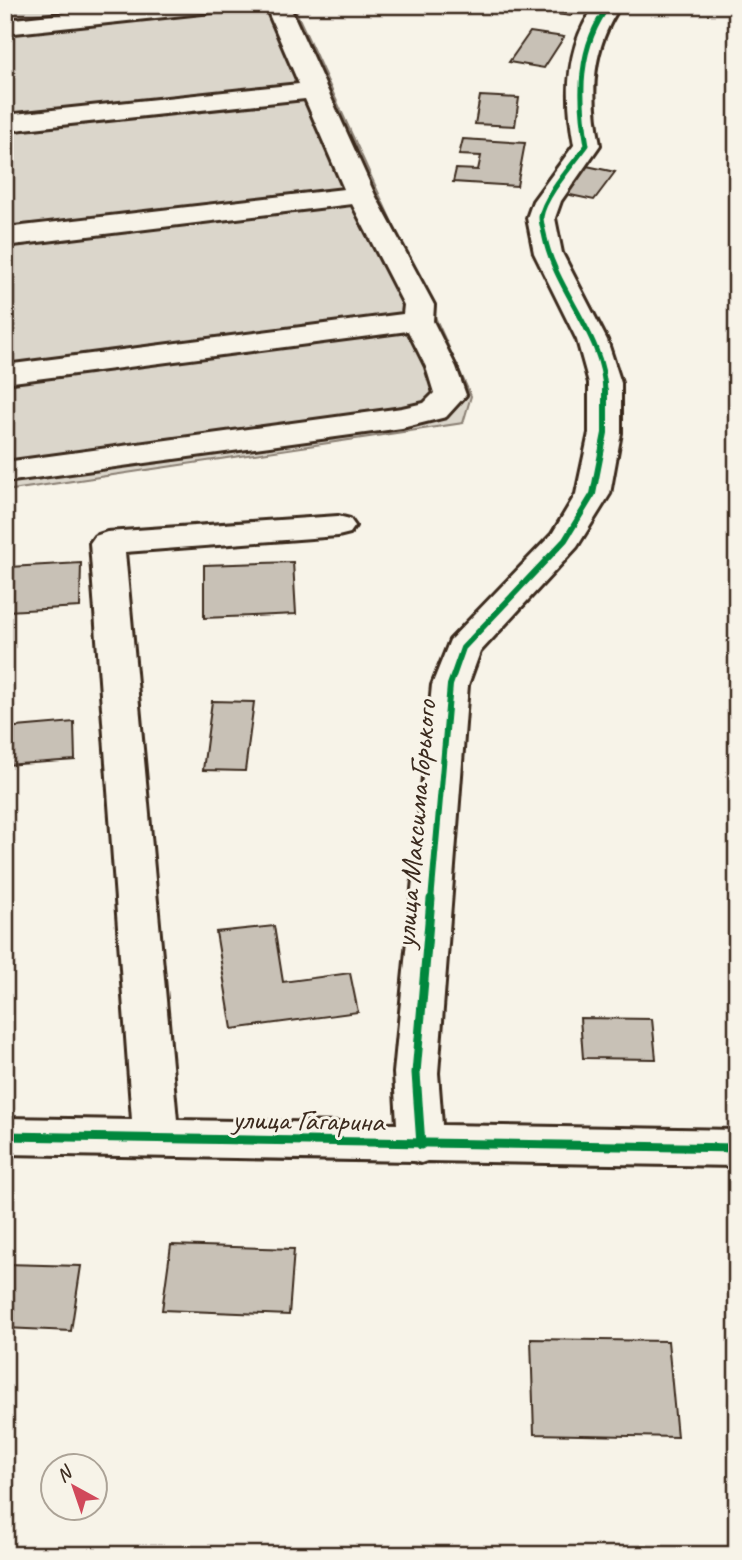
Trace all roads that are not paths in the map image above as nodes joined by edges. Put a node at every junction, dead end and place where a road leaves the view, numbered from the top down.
1 (212, 5) edge
2 (277, 5) edge
3 (610, 5) edge
4 (5, 27) edge
5 (313, 90) junction
6 (5, 123) edge
7 (360, 195) junction
8 (5, 237) edge
9 (418, 321) junction
10 (5, 374) edge
11 (5, 472) edge
12 (338, 526) dead end
13 (5, 1136) edge
14 (157, 1139) junction
15 (421, 1145) junction
16 (737, 1148) edge

1 - 4 street
2 - 5 street
3 - 15 street, улица Максима Горького
5 - 6 street
5 - 7 street
7 - 8 street
7 - 9 street
9 - 10 street
9 - 11 street
12 - 14 street
13 - 14 street, улица Гагарина
14 - 15 street, улица Гагарина
15 - 16 street, улица Гагарина

